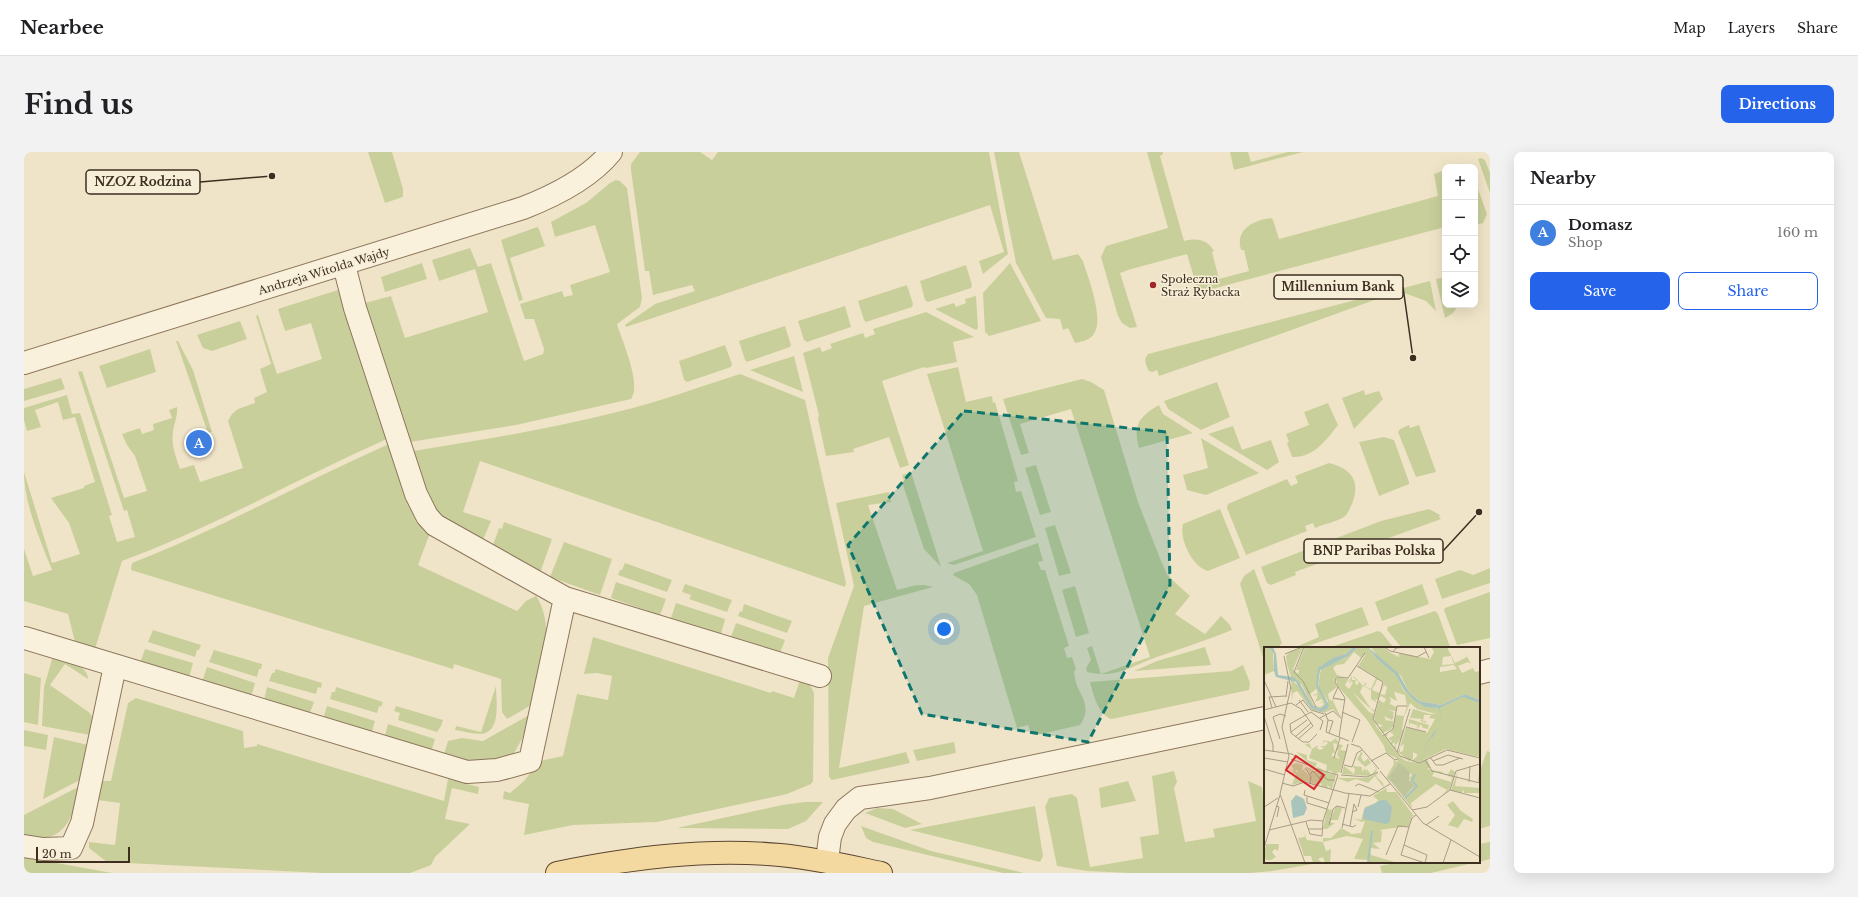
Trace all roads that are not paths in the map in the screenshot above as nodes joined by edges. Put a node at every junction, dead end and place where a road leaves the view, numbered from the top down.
1 (611, 152) edge
2 (344, 265) junction
3 (24, 363) edge
4 (565, 598) junction
5 (25, 638) edge
6 (115, 666) junction
7 (1490, 670) edge
8 (1480, 673) edge
9 (820, 676) dead end
10 (1264, 718) edge
11 (24, 846) edge
12 (828, 861) junction
13 (557, 873) edge
14 (881, 873) edge

1 - 2 street, Andrzeja Witolda Wajdy
2 - 3 street, Andrzeja Witolda Wajdy
2 - 4 street
4 - 6 street
4 - 9 street
5 - 6 street
6 - 11 street
7 - 8 street
10 - 12 street
12 - 13 main road
12 - 14 main road

